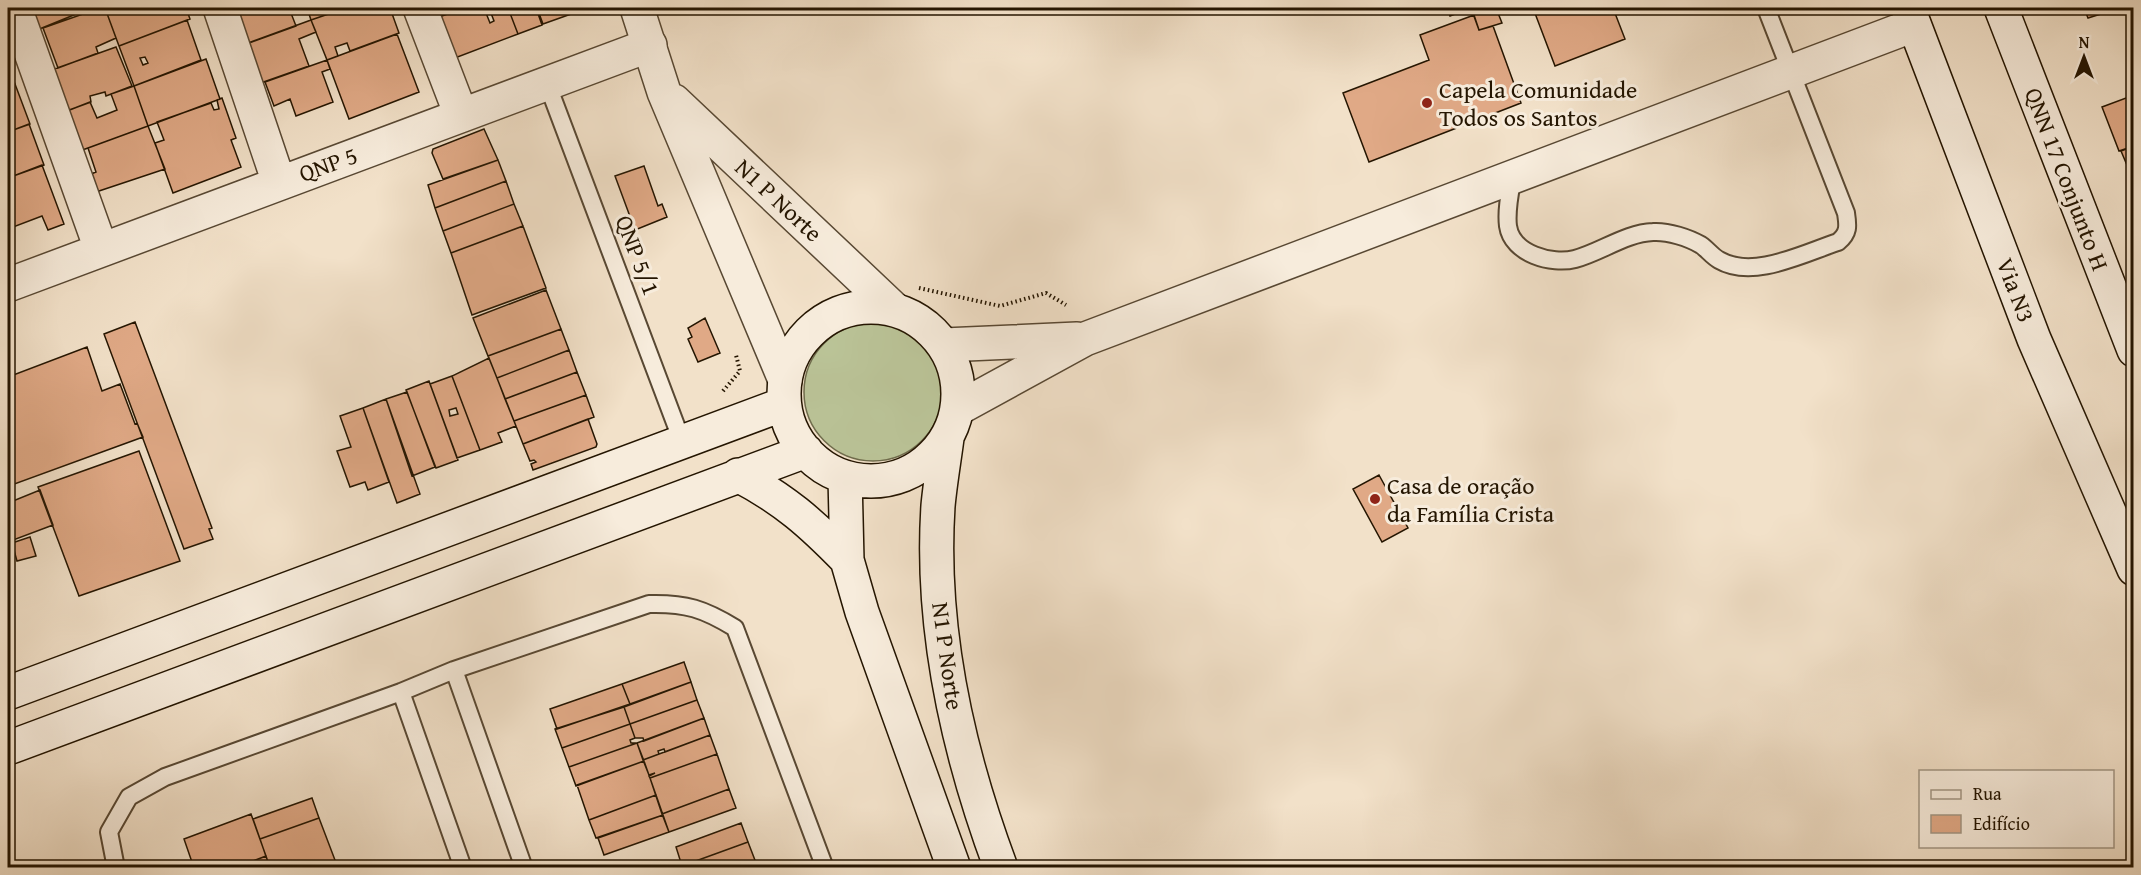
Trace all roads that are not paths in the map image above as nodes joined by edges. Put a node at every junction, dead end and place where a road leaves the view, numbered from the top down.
1 (15, 8) edge
2 (220, 8) edge
3 (420, 8) edge
4 (637, 8) edge
5 (1766, 8) edge
6 (2001, 8) edge
7 (1911, 16) edge
8 (650, 45) junction
9 (1789, 72) junction
10 (547, 83) junction
11 (664, 92) junction
12 (461, 115) junction
13 (1513, 176) junction
14 (279, 183) junction
15 (101, 249) junction
16 (8, 285) edge
17 (894, 309) junction
18 (1085, 339) junction
19 (2034, 339) junction
20 (944, 345) junction
21 (2133, 350) edge
22 (785, 392) junction
23 (959, 408) junction
24 (947, 438) junction
25 (683, 444) junction
26 (806, 451) junction
27 (738, 474) junction
28 (845, 477) junction
29 (2133, 528) edge
30 (847, 560) junction
31 (2133, 569) edge
32 (454, 670) junction
33 (400, 692) junction
34 (8, 693) edge
35 (8, 748) edge
36 (116, 867) edge
37 (462, 867) edge
38 (524, 867) edge
39 (825, 867) edge
40 (954, 867) edge
41 (1001, 867) edge

1 - 15 main road
2 - 14 main road
3 - 12 main road
4 - 8 main road, N1 P Norte
5 - 9 lane
6 - 21 main road, QNN 17 Conjunto H
7 - 9 main road
7 - 19 main road, Via N3
8 - 10 main road, QNP 5
8 - 11 main road, N1 P Norte
9 - 13 main road
9 - 13 lane
10 - 12 main road, QNP 5
10 - 25 lane, QNP 5/1
11 - 17 main road, N1 P Norte
11 - 22 main road, N1 P Norte
12 - 14 main road, QNP 5
13 - 18 main road
14 - 15 main road, QNP 5
15 - 16 main road, QNP 5
17 - 20 main road
17 - 22 main road
18 - 20 main road
18 - 23 main road
19 - 29 main road
19 - 31 main road, Via N3
20 - 23 main road
22 - 25 main road
22 - 26 main road
23 - 24 main road
24 - 28 main road
24 - 41 main road, N1 P Norte
25 - 34 main road
26 - 27 main road
26 - 28 main road
27 - 30 main road
27 - 35 main road
28 - 30 main road
30 - 40 main road
32 - 33 lane
32 - 38 lane
32 - 39 lane
33 - 36 lane
33 - 37 lane

